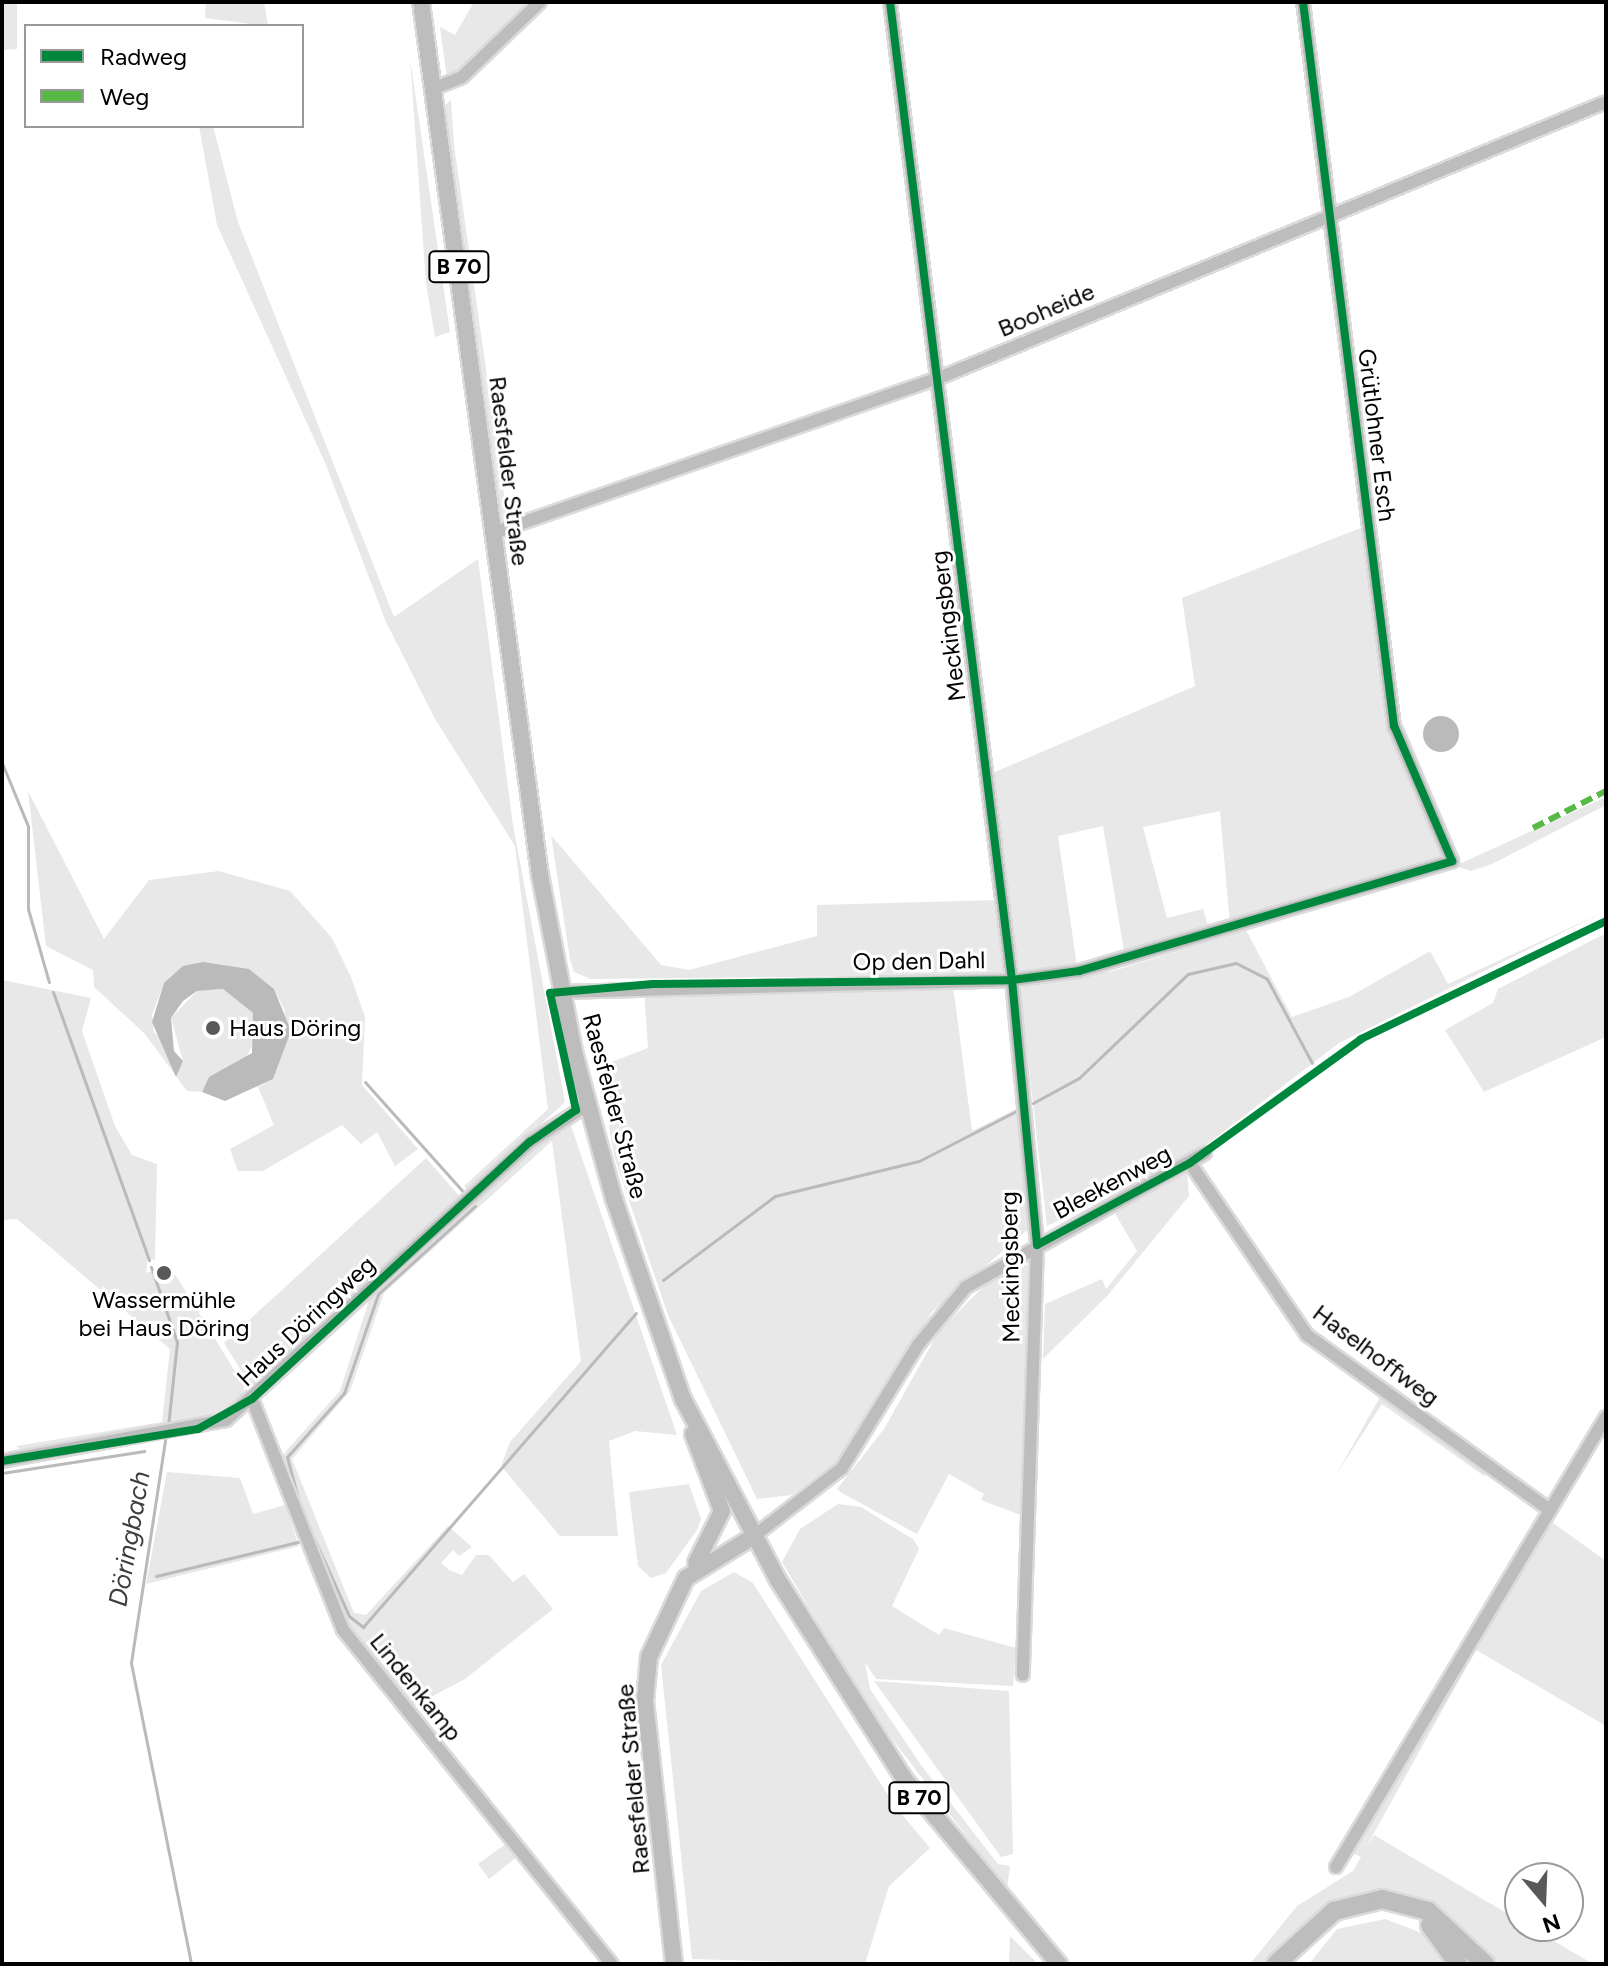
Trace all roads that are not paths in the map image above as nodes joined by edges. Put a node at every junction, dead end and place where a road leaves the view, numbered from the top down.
1 (421, 2) edge
2 (540, 2) edge
3 (890, 2) edge
4 (1303, 2) edge
5 (435, 88) junction
6 (1606, 102) edge
7 (1330, 216) junction
8 (939, 378) junction
9 (493, 533) junction
10 (1452, 861) joint
11 (1012, 980) junction
12 (561, 992) junction
13 (587, 1105) junction
14 (1205, 1153) dead end
15 (1190, 1163) junction
16 (1037, 1245) junction
17 (252, 1399) junction
18 (683, 1399) junction
19 (1606, 1417) edge
20 (2, 1461) edge
21 (1547, 1508) junction
22 (754, 1536) junction
23 (686, 1578) junction
24 (1023, 1675) dead end
25 (1336, 1867) dead end
26 (612, 1964) edge
27 (674, 1964) edge
28 (1059, 1964) edge
29 (1276, 1964) edge
30 (1286, 1964) edge
31 (1458, 1964) edge
32 (1485, 1964) edge

1 - 5 main road, Raesfelder Straße / B 70
2 - 5 street
3 - 8 street, Meckingsberg
4 - 7 street, Grütlohner Esch
5 - 9 main road, Raesfelder Straße / B 70
6 - 7 street, Booheide
7 - 8 street, Booheide
7 - 10 street, Grütlohner Esch
8 - 9 street, Booheide
8 - 11 street, Meckingsberg
9 - 12 main road, Raesfelder Straße / B 70
10 - 11 street, Op den Dahl
11 - 12 street, Op den Dahl
11 - 16 street, Meckingsberg
12 - 13 main road, Raesfelder Straße / B 70
13 - 17 street, Haus Döringweg
13 - 18 main road, Raesfelder Straße / B 70
14 - 15 street, Bleekenweg
15 - 16 street, Bleekenweg
15 - 21 street, Haselhoffweg
16 - 22 street, Bleekenweg
16 - 24 street, Meckingsberg
17 - 20 street, Haus Döringweg
17 - 26 street, Lindenkamp
18 - 22 main road, Raesfelder Straße / B 70
18 - 23 main road
19 - 21 street
21 - 25 street
22 - 23 main road, Raesfelder Straße
22 - 28 main road, B 70
23 - 27 main road, Raesfelder Straße
29 - 32 highway
30 - 31 highway

